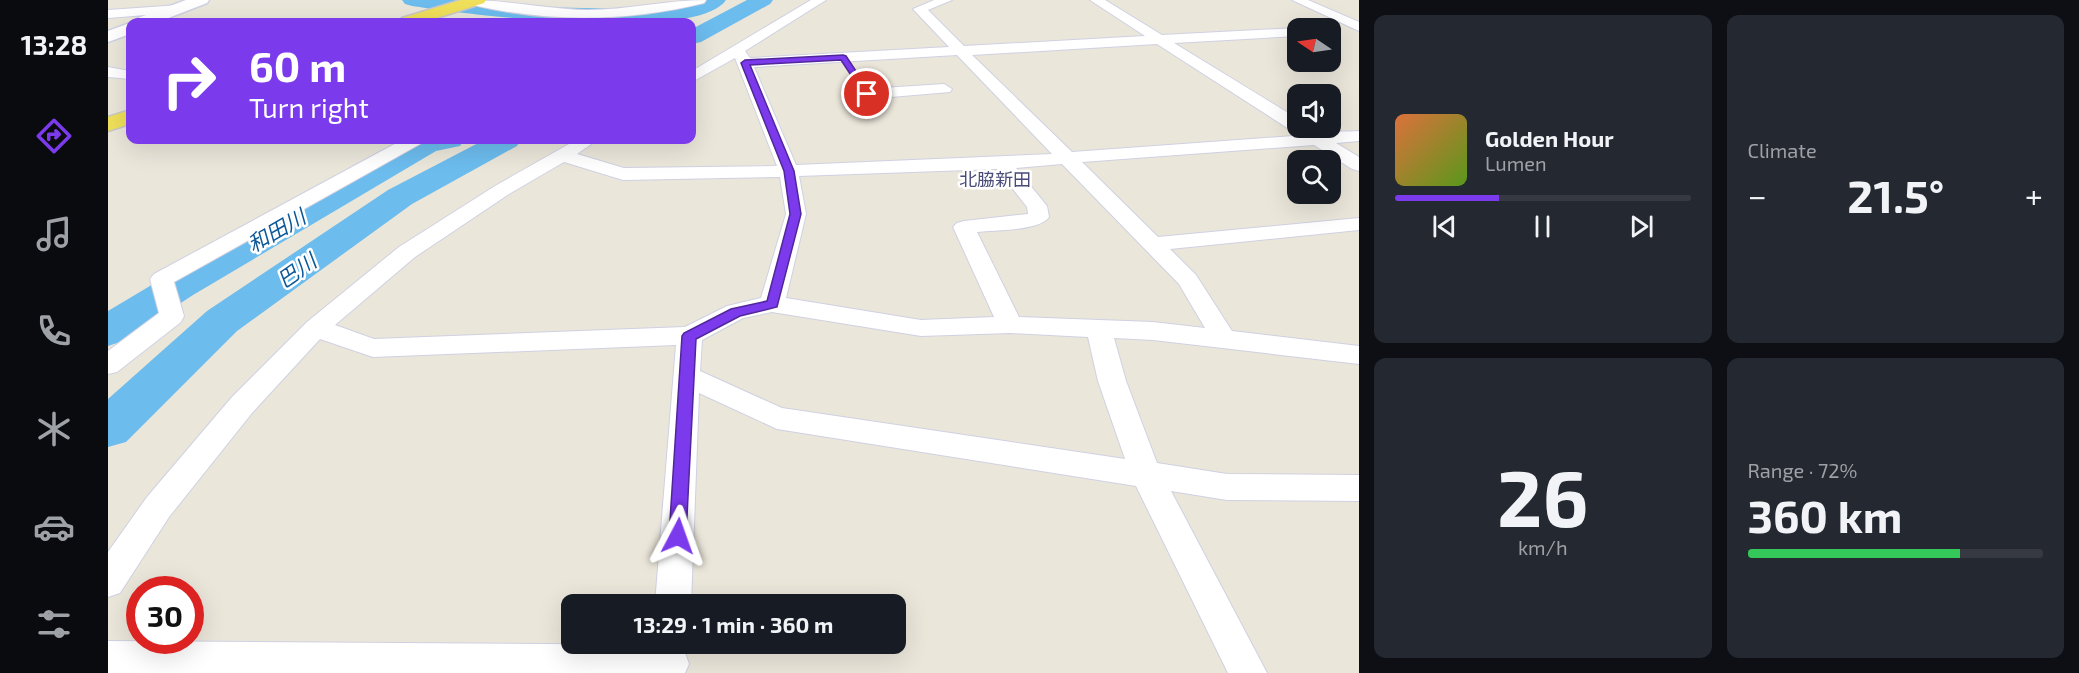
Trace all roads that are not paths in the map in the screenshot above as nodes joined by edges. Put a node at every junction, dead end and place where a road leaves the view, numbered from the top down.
1 (127, 0) edge
2 (201, 0) edge
3 (700, 0) edge
4 (820, 0) edge
5 (908, 0) edge
6 (946, 0) edge
7 (1096, 0) edge
8 (1298, 0) edge
9 (482, 1) edge
10 (180, 9) junction
11 (919, 9) junction
12 (110, 14) edge
13 (673, 16) edge
14 (155, 18) edge
15 (422, 18) edge
16 (434, 18) edge
17 (1359, 28) edge
18 (126, 29) edge
19 (1341, 29) edge
20 (1287, 33) edge
21 (108, 36) edge
22 (1158, 39) junction
23 (960, 51) junction
24 (894, 54) junction
25 (741, 56) junction
26 (843, 57) junction
27 (108, 72) edge
28 (126, 74) edge
29 (696, 75) edge
30 (944, 89) dead end
31 (922, 90) junction
32 (126, 112) edge
33 (108, 117) edge
34 (126, 118) edge
35 (1287, 120) edge
36 (108, 124) edge
37 (1359, 136) edge
38 (1317, 139) junction
39 (407, 144) edge
40 (581, 144) edge
41 (562, 155) junction
42 (1068, 159) junction
43 (1002, 163) junction
44 (1359, 165) edge
45 (789, 171) junction
46 (1359, 224) edge
47 (1155, 244) junction
48 (772, 304) junction
49 (1010, 325) junction
50 (316, 328) junction
51 (1099, 329) junction
52 (689, 336) junction
53 (1223, 337) junction
54 (1359, 355) edge
55 (108, 365) edge
56 (687, 376) junction
57 (1146, 474) junction
58 (1359, 488) edge
59 (108, 581) edge
60 (675, 594) edge
61 (108, 660) edge
62 (670, 660) edge
63 (1248, 673) edge

1 - 12 street
2 - 10 street
3 - 13 street
4 - 25 street
5 - 11 street
6 - 11 street
7 - 22 street
8 - 17 street
9 - 13 street
9 - 15 main road
9 - 16 main road
10 - 12 street
10 - 14 street
11 - 23 street
17 - 19 street
18 - 21 street
20 - 22 street
22 - 23 street
22 - 35 street
23 - 24 street
23 - 42 street
24 - 26 street
24 - 31 street
25 - 26 street
25 - 29 street
25 - 45 street
26 - 31 street
27 - 28 street
30 - 31 street
32 - 33 main road
34 - 36 main road
37 - 38 street
38 - 42 street
38 - 44 street
39 - 55 street
40 - 41 street
41 - 45 street
41 - 50 street
42 - 43 street
42 - 47 street
43 - 45 street
43 - 49 street
45 - 48 street
46 - 47 street
47 - 53 street
48 - 49 street
48 - 52 street
49 - 51 street
50 - 52 street
50 - 59 street
51 - 53 street
51 - 57 street
52 - 56 street
53 - 54 street
56 - 57 street
56 - 60 street
57 - 58 street
57 - 63 street
61 - 62 street

